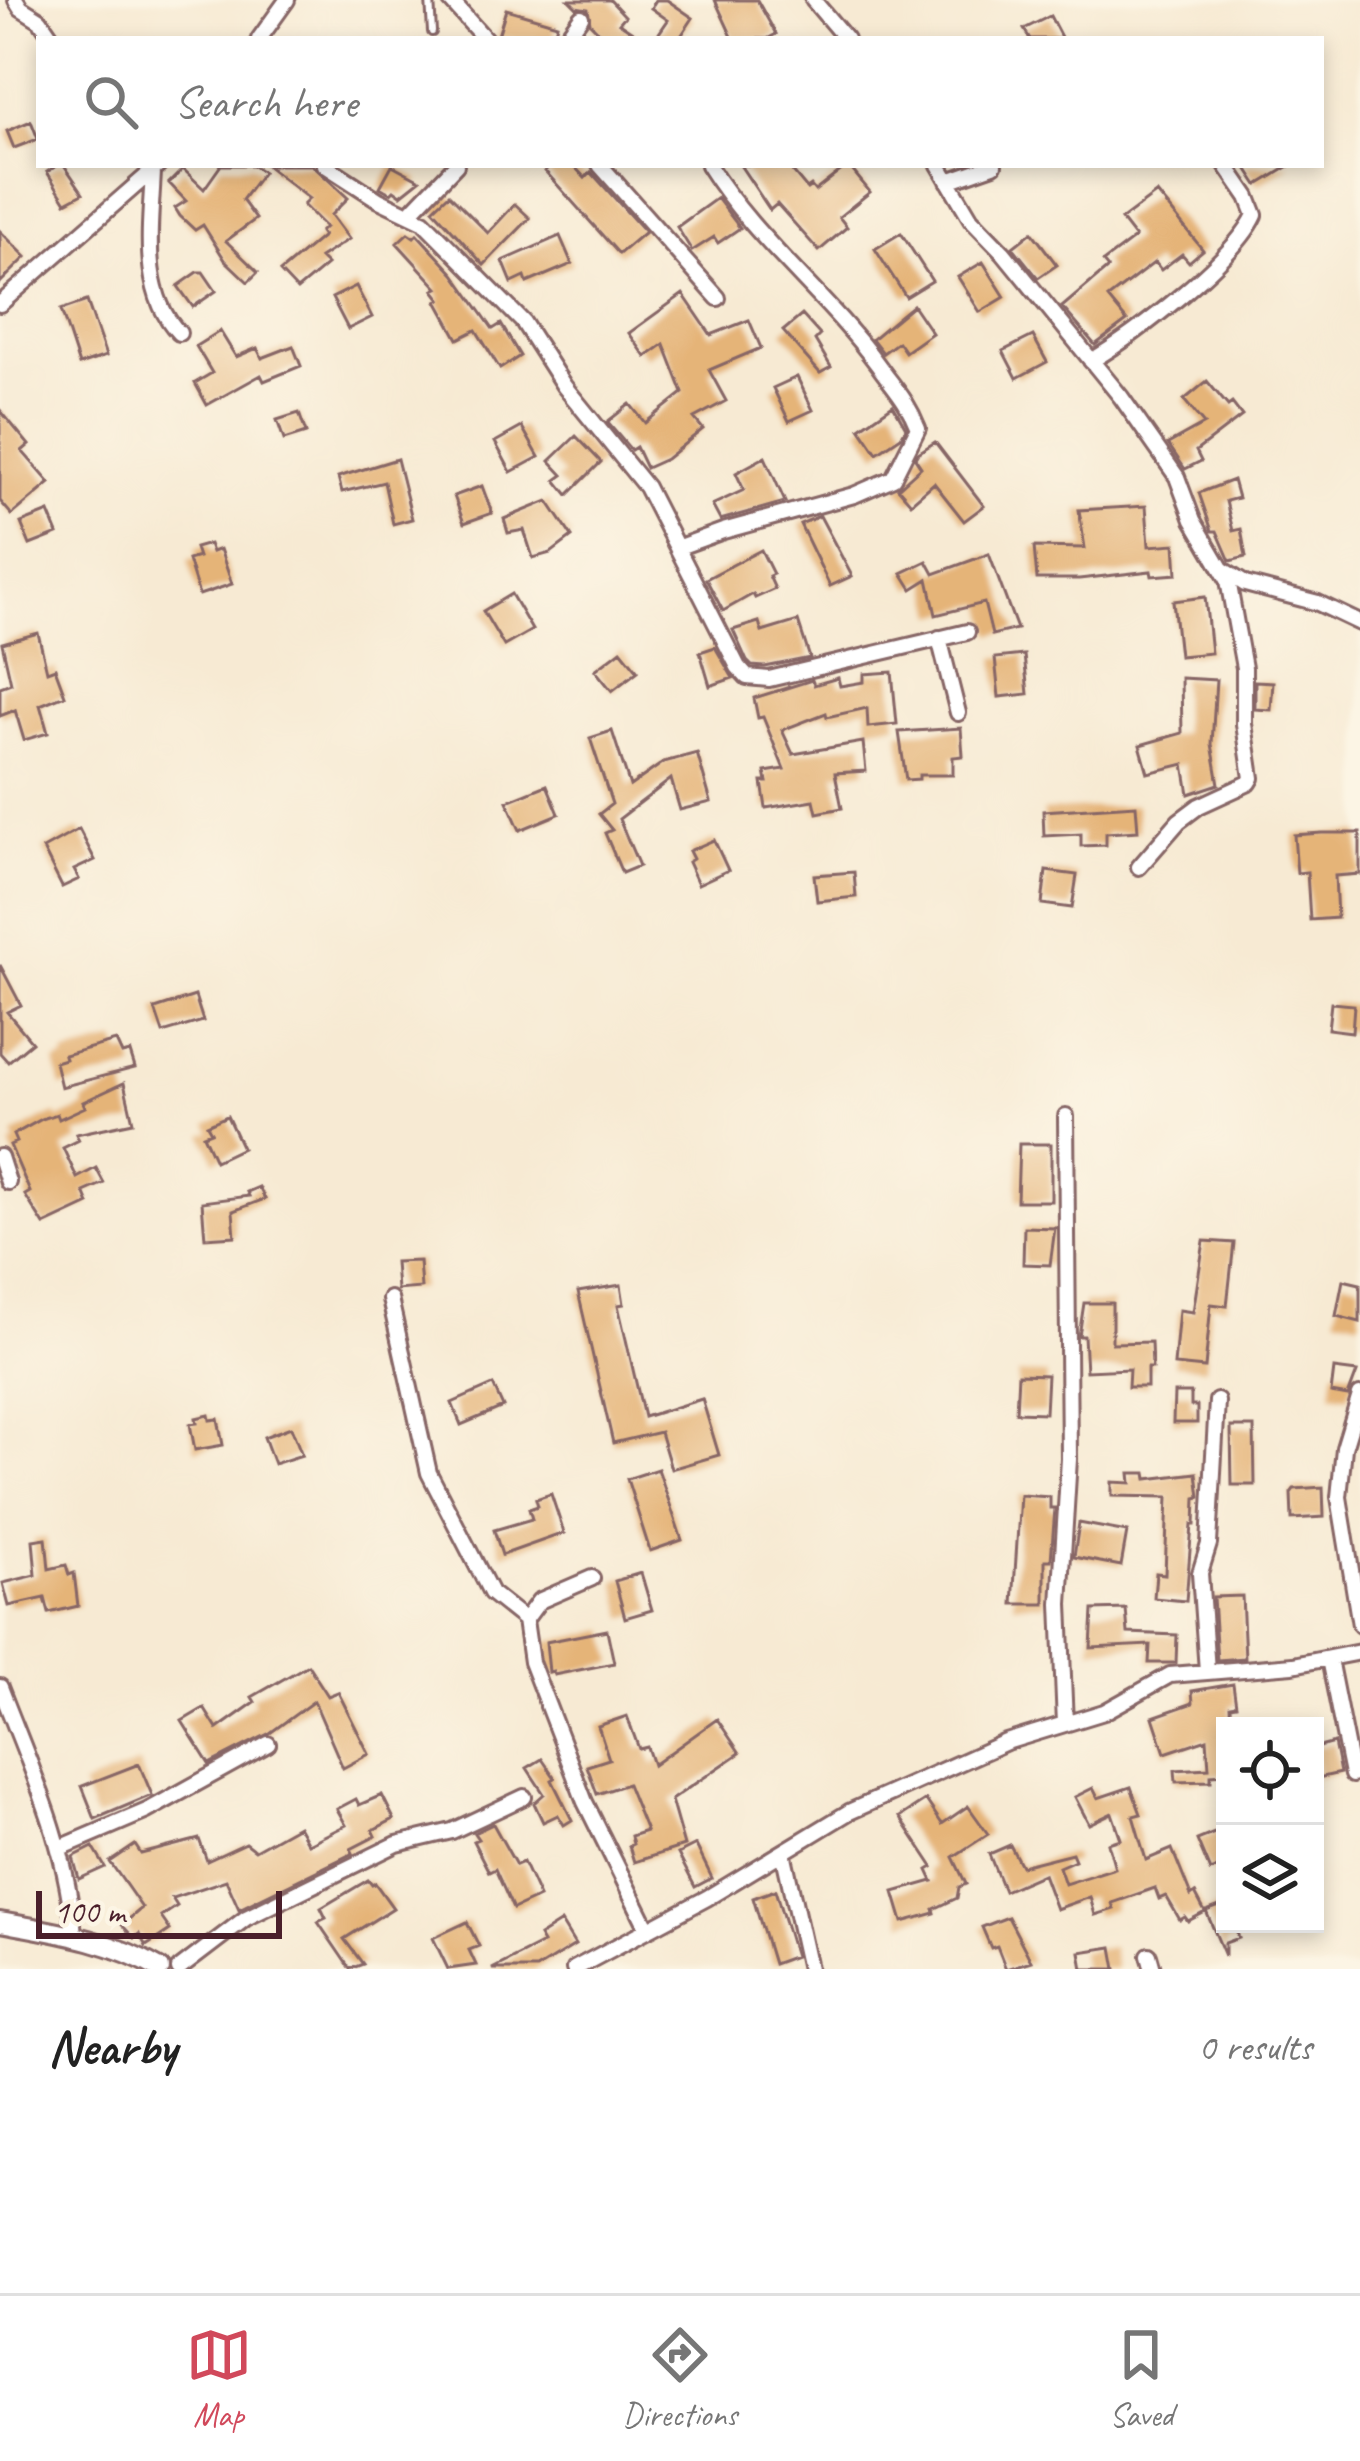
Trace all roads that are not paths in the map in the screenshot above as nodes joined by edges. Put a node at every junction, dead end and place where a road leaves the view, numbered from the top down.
1 (16, 0) edge
2 (287, 0) edge
3 (430, 0) edge
4 (450, 0) edge
5 (813, 0) edge
6 (581, 17) dead end
7 (432, 32) dead end
8 (51, 36) edge
9 (261, 36) edge
10 (480, 36) edge
11 (568, 36) edge
12 (843, 36) edge
13 (156, 168) edge
14 (330, 168) edge
15 (453, 168) edge
16 (603, 168) edge
17 (709, 168) edge
18 (941, 168) edge
19 (985, 168) edge
20 (1228, 168) edge
21 (948, 181) junction
22 (410, 213) junction
23 (718, 298) dead end
24 (0, 304) edge
25 (179, 333) dead end
26 (1091, 361) junction
27 (679, 548) junction
28 (1222, 570) junction
29 (1360, 622) edge
30 (968, 632) dead end
31 (939, 638) junction
32 (958, 713) dead end
33 (1139, 868) dead end
34 (1066, 1116) dead end
35 (0, 1157) edge
36 (8, 1182) dead end
37 (390, 1299) dead end
38 (1360, 1395) edge
39 (1217, 1401) dead end
40 (592, 1578) dead end
41 (525, 1620) junction
42 (1360, 1625) edge
43 (1360, 1652) edge
44 (1329, 1659) junction
45 (1207, 1671) junction
46 (0, 1687) edge
47 (1064, 1724) junction
48 (268, 1744) dead end
49 (1352, 1775) dead end
50 (524, 1797) dead end
51 (60, 1848) junction
52 (783, 1852) junction
53 (0, 1922) edge
54 (647, 1927) junction
55 (74, 1936) junction
56 (160, 1969) edge
57 (179, 1969) edge
58 (574, 1969) edge
59 (809, 1969) edge

1 - 8 street
2 - 9 street
3 - 7 lane
4 - 10 street
5 - 12 street
6 - 11 street
13 - 24 street
13 - 25 street
14 - 22 street
15 - 22 street
16 - 23 street
17 - 27 street
18 - 21 street
19 - 21 street
20 - 26 street
21 - 26 street
22 - 27 street
26 - 28 street
27 - 31 street
28 - 29 street
28 - 33 street
30 - 31 street
31 - 32 street
34 - 47 street
35 - 36 street
37 - 41 street
38 - 42 street
39 - 45 street
40 - 41 street
41 - 54 street
43 - 44 street
44 - 45 street
44 - 49 street
45 - 47 street
46 - 51 street
47 - 52 street
48 - 51 street
50 - 57 street
51 - 55 street
52 - 54 street
52 - 59 street
53 - 55 street
54 - 58 street
55 - 56 street

